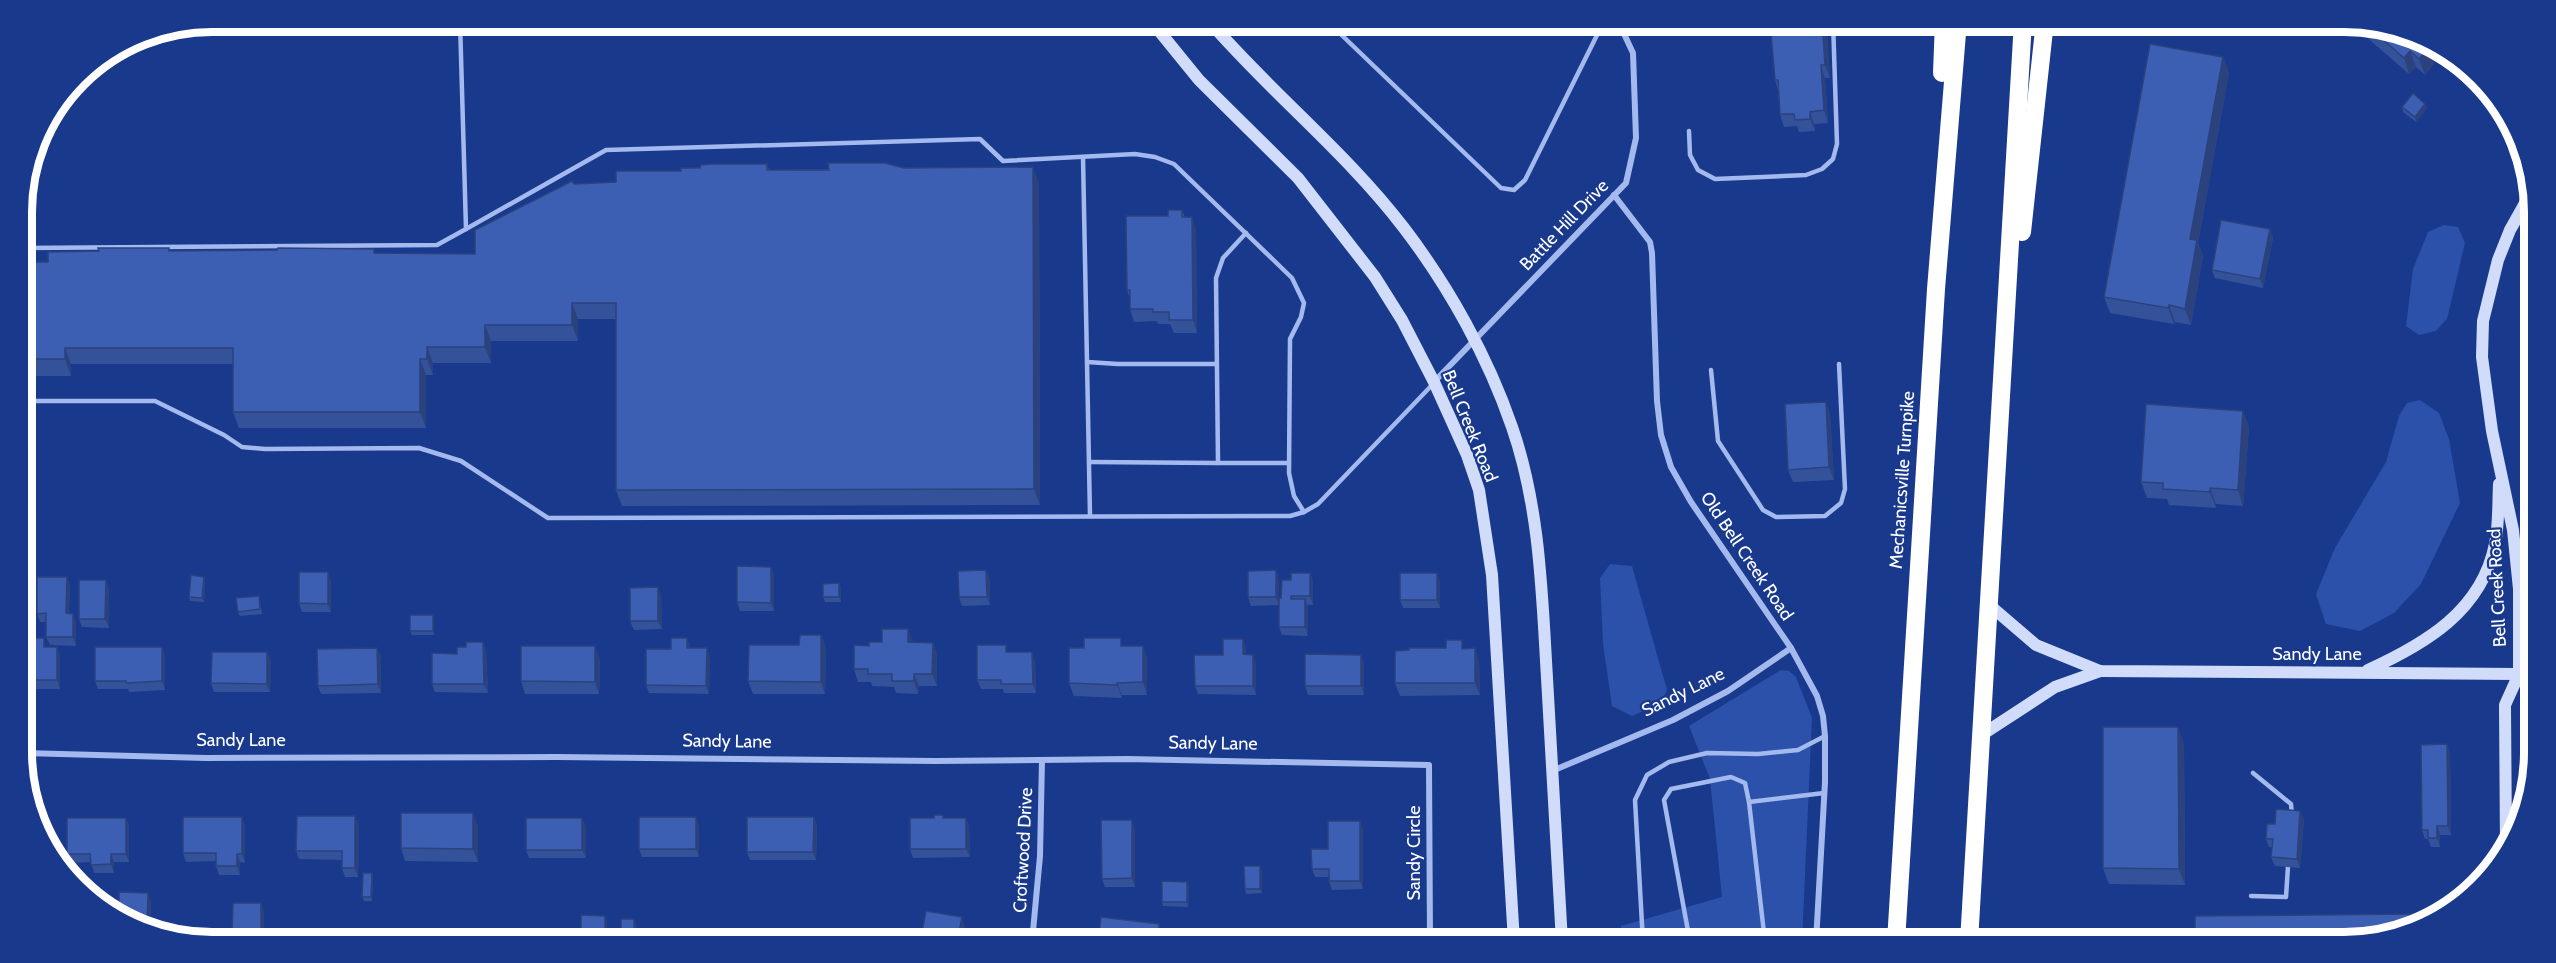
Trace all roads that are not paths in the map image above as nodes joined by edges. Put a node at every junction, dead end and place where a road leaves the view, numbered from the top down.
1 (460, 32) edge
2 (1160, 32) edge
3 (1220, 32) edge
4 (1338, 32) edge
5 (1599, 32) edge
6 (1623, 32) edge
7 (1833, 32) edge
8 (1944, 32) edge
9 (1957, 32) edge
10 (2022, 32) edge
11 (2044, 32) edge
12 (1689, 131) dead end
13 (1083, 157) junction
14 (1614, 195) junction
15 (2524, 206) edge
16 (466, 229) junction
17 (1246, 233) junction
18 (32, 248) edge
19 (1936, 290) junction
20 (1474, 340) junction
21 (1087, 362) junction
22 (1216, 364) junction
23 (1839, 364) dead end
24 (1711, 370) dead end
25 (1434, 382) junction
26 (32, 401) edge
27 (1997, 455) junction
28 (1089, 462) junction
29 (1218, 463) junction
30 (1289, 463) junction
31 (2500, 471) junction
32 (1304, 513) junction
33 (1090, 516) junction
34 (1988, 603) junction
35 (1791, 648) junction
36 (2100, 671) junction
37 (2364, 673) junction
38 (2519, 674) junction
39 (2524, 674) edge
40 (2524, 682) edge
41 (1825, 736) junction
42 (1980, 736) junction
43 (32, 753) edge
44 (1042, 760) junction
45 (1430, 765) joint
46 (1552, 771) junction
47 (2253, 774) dead end
48 (1824, 793) junction
49 (1749, 802) junction
50 (2292, 819) edge
51 (2506, 831) edge
52 (2288, 867) edge
53 (2251, 896) dead end
54 (1430, 931) edge
55 (1513, 931) edge
56 (1561, 931) edge
57 (1641, 931) edge
58 (1688, 931) edge
59 (1764, 931) edge
60 (1817, 931) edge
61 (1897, 931) edge
62 (1970, 931) edge
63 (1033, 932) edge

1 - 16 lane
2 - 25 main road, Bell Creek Road
3 - 20 main road, Bell Creek Road
4 - 5 lane
6 - 14 street, Battle Hill Drive
7 - 12 lane
8 - 19 highway
9 - 19 highway, Mechanicsville Turnpike
10 - 27 highway
11 - 27 highway
13 - 16 lane
13 - 17 lane
13 - 21 lane
14 - 20 street, Battle Hill Drive
14 - 35 street, Old Bell Creek Road
15 - 31 main road, Bell Creek Road
16 - 18 lane
17 - 22 lane
17 - 30 lane
19 - 61 highway, Mechanicsville Turnpike
20 - 25 street, Battle Hill Drive
20 - 46 main road, Bell Creek Road
21 - 22 lane
21 - 28 lane
22 - 29 lane
23 - 24 lane
25 - 32 lane
25 - 55 main road, Bell Creek Road
26 - 33 lane
27 - 34 highway
28 - 29 lane
28 - 33 lane
29 - 30 lane
30 - 32 lane
31 - 37 main road
31 - 38 main road, Bell Creek Road
32 - 33 lane
34 - 36 main road, Sandy Lane
34 - 42 highway
35 - 41 street, Old Bell Creek Road
35 - 46 street, Sandy Lane
36 - 37 main road, Sandy Lane
36 - 42 main road, Sandy Lane
37 - 38 main road, Sandy Lane
38 - 39 street, Sandy Lane
38 - 40 main road
38 - 51 main road, Bell Creek Road
41 - 48 street, Old Bell Creek Road
41 - 57 lane
42 - 62 highway
43 - 44 street, Sandy Lane
44 - 45 street, Sandy Lane
44 - 63 street, Croftwood Drive
45 - 54 street, Sandy Circle
46 - 56 main road, Bell Creek Road
47 - 50 lane
48 - 49 lane
48 - 60 street, Old Bell Creek Road
49 - 58 lane
49 - 59 lane
52 - 53 lane

